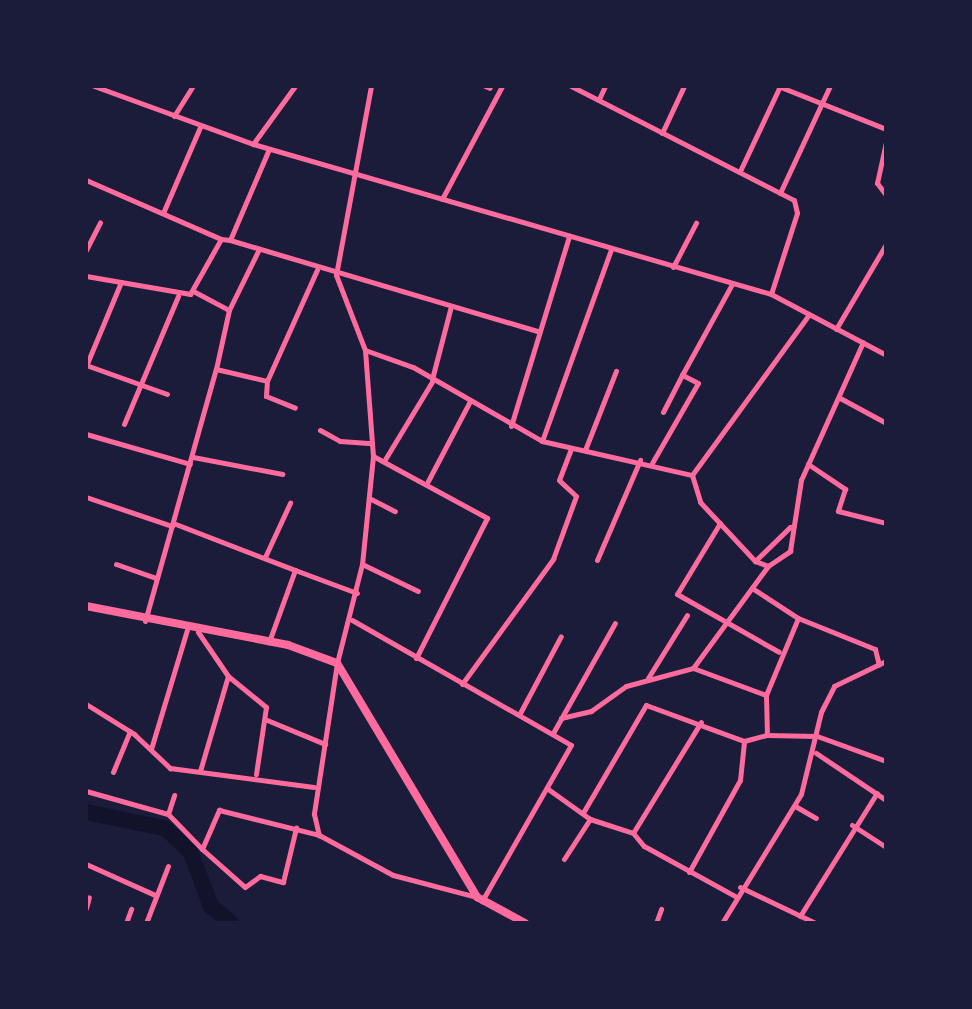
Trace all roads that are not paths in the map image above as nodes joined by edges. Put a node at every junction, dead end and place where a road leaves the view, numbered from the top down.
1 (94, 86) edge
2 (193, 86) edge
3 (295, 86) edge
4 (371, 86) edge
5 (502, 86) edge
6 (571, 86) edge
7 (605, 86) edge
8 (684, 86) edge
9 (779, 86) edge
10 (830, 86) edge
11 (598, 99) junction
12 (821, 105) junction
13 (174, 116) junction
14 (200, 127) junction
15 (886, 129) edge
16 (662, 133) junction
17 (886, 142) edge
18 (253, 144) junction
19 (269, 149) junction
20 (740, 171) junction
21 (355, 173) junction
22 (86, 180) edge
23 (780, 193) junction
24 (886, 195) edge
25 (442, 199) junction
26 (163, 214) junction
27 (100, 222) dead end
28 (696, 223) dead end
29 (569, 236) junction
30 (221, 239) junction
31 (230, 240) junction
32 (886, 244) edge
33 (259, 249) junction
34 (611, 249) junction
35 (86, 250) edge
36 (673, 267) junction
37 (317, 271) junction
38 (336, 275) junction
39 (86, 276) edge
40 (121, 282) junction
41 (732, 284) junction
42 (195, 292) junction
43 (771, 294) junction
44 (178, 296) junction
45 (451, 306) junction
46 (229, 310) junction
47 (808, 316) junction
48 (836, 330) junction
49 (540, 332) junction
50 (863, 342) junction
51 (365, 350) junction
52 (886, 355) edge
53 (87, 357) edge
54 (86, 366) edge
55 (216, 369) junction
56 (616, 371) dead end
57 (682, 375) junction
58 (432, 380) junction
59 (267, 381) junction
60 (139, 384) junction
61 (167, 394) dead end
62 (839, 398) junction
63 (470, 401) junction
64 (295, 408) dead end
65 (663, 412) dead end
66 (886, 423) edge
67 (124, 424) dead end
68 (511, 426) junction
69 (320, 430) dead end
70 (86, 434) edge
71 (542, 441) junction
72 (372, 443) junction
73 (571, 448) junction
74 (586, 450) junction
75 (373, 456) junction
76 (192, 460) junction
77 (640, 460) junction
78 (384, 461) junction
79 (652, 463) junction
80 (808, 464) junction
81 (282, 474) dead end
82 (692, 475) junction
83 (428, 481) junction
84 (369, 498) junction
85 (86, 500) edge
86 (290, 503) dead end
87 (395, 512) dead end
88 (720, 523) junction
89 (886, 523) edge
90 (173, 525) junction
91 (792, 526) junction
92 (265, 557) junction
93 (597, 560) dead end
94 (755, 561) junction
95 (116, 564) dead end
96 (362, 564) junction
97 (768, 566) junction
98 (295, 570) junction
99 (156, 578) junction
100 (752, 588) junction
101 (418, 591) dead end
102 (356, 593) junction
103 (86, 606) edge
104 (687, 615) dead end
105 (798, 618) junction
106 (352, 620) junction
107 (145, 621) junction
108 (615, 623) dead end
109 (725, 623) junction
110 (187, 630) junction
111 (198, 632) junction
112 (561, 636) dead end
113 (269, 642) junction
114 (779, 652) junction
115 (416, 658) junction
116 (886, 661) edge
117 (337, 663) junction
118 (879, 664) junction
119 (693, 668) junction
120 (229, 677) junction
121 (648, 678) junction
122 (462, 684) junction
123 (766, 695) junction
124 (86, 704) edge
125 (519, 715) junction
126 (561, 718) junction
127 (267, 720) junction
128 (701, 722) junction
129 (130, 731) junction
130 (553, 733) junction
131 (768, 735) junction
132 (817, 736) junction
133 (744, 741) junction
134 (325, 744) junction
135 (151, 749) junction
136 (816, 753) junction
137 (886, 761) edge
138 (200, 771) junction
139 (113, 772) dead end
140 (256, 774) junction
141 (314, 787) junction
142 (548, 789) junction
143 (86, 791) edge
144 (877, 793) junction
145 (174, 795) dead end
146 (886, 800) edge
147 (794, 806) junction
148 (584, 811) junction
149 (168, 814) junction
150 (816, 818) dead end
151 (590, 819) junction
152 (852, 825) junction
153 (296, 828) junction
154 (634, 833) junction
155 (319, 835) junction
156 (886, 848) edge
157 (202, 849) junction
158 (564, 859) dead end
159 (86, 864) edge
160 (169, 866) dead end
161 (689, 872) junction
162 (740, 887) junction
163 (155, 895) junction
164 (736, 896) junction
165 (89, 897) dead end
166 (480, 899) junction
167 (86, 908) edge
168 (131, 909) dead end
169 (661, 909) dead end
170 (800, 916) junction
171 (725, 922) edge
172 (126, 923) edge
173 (145, 923) edge
174 (526, 923) edge
175 (656, 923) edge
176 (815, 923) edge

1 - 13 street
2 - 13 street
3 - 18 street
4 - 21 street
5 - 25 street
6 - 11 street
7 - 11 street
8 - 16 street
9 - 12 street
9 - 20 street
10 - 12 street
11 - 16 street
12 - 15 street
12 - 23 street
13 - 14 street
14 - 18 street
14 - 26 street
16 - 20 street
17 - 24 street
18 - 19 street
19 - 21 street
19 - 31 street
20 - 23 street
21 - 25 street
21 - 38 street
22 - 26 street
23 - 43 street
25 - 29 street
26 - 30 street
27 - 35 street
28 - 36 street
29 - 34 street
29 - 49 street
30 - 31 street
30 - 42 street
31 - 33 street
32 - 48 street
33 - 37 street
33 - 46 street
34 - 36 street
34 - 71 street
36 - 41 street
37 - 38 street
37 - 59 street
38 - 45 street
38 - 51 street
39 - 40 street
40 - 44 street
40 - 53 street
41 - 43 street
41 - 57 street
42 - 44 street
42 - 46 street
43 - 47 street
44 - 60 street
45 - 49 street
45 - 58 street
46 - 55 street
47 - 48 street
47 - 82 street
48 - 50 street
49 - 68 street
50 - 52 street
50 - 62 street
51 - 58 street
51 - 72 street
53 - 54 street
54 - 60 street
55 - 59 street
55 - 76 street
56 - 74 street
57 - 65 street
57 - 79 street
58 - 63 street
58 - 78 street
59 - 64 street
60 - 61 street
60 - 67 street
62 - 66 street
62 - 80 street
63 - 68 street
63 - 83 street
68 - 71 street
69 - 72 street
70 - 76 street
71 - 73 street
72 - 75 street
73 - 74 street
73 - 122 street
74 - 77 street
75 - 78 street
75 - 84 street
76 - 81 street
76 - 90 street
77 - 79 street
77 - 93 street
78 - 83 street
79 - 82 street
80 - 89 street
80 - 91 street
82 - 88 street
83 - 115 street
84 - 87 street
84 - 96 street
85 - 90 street
86 - 92 street
88 - 94 street
88 - 109 street
90 - 92 street
90 - 99 street
91 - 94 street
91 - 97 street
92 - 98 street
94 - 97 street
95 - 99 street
96 - 101 street
96 - 102 street
97 - 100 street
98 - 102 street
98 - 113 street
99 - 107 street
100 - 105 street
100 - 109 street
102 - 106 street
103 - 107 main road
104 - 121 street
105 - 114 street
105 - 118 street
106 - 115 street
106 - 117 street
107 - 110 main road
108 - 126 street
109 - 114 street
109 - 119 street
110 - 111 main road
110 - 135 street
111 - 113 main road
111 - 120 street
112 - 125 street
113 - 117 main road
114 - 123 street
115 - 122 street
116 - 118 street
117 - 134 street
117 - 166 main road
118 - 132 street
119 - 121 street
119 - 123 street
120 - 127 street
120 - 138 street
121 - 126 street
122 - 125 street
123 - 131 street
124 - 129 street
125 - 130 street
126 - 130 street
127 - 134 street
127 - 140 street
128 - 133 street
128 - 148 street
128 - 154 street
129 - 135 street
129 - 139 street
130 - 142 street
131 - 132 street
131 - 133 street
132 - 136 street
132 - 137 street
133 - 161 street
134 - 141 street
135 - 138 street
136 - 144 street
136 - 147 street
138 - 140 street
140 - 141 street
141 - 155 street
142 - 148 street
142 - 166 street
143 - 149 street
144 - 146 street
144 - 152 street
145 - 149 street
147 - 150 street
147 - 162 street
148 - 151 street
149 - 157 street
151 - 154 street
151 - 158 street
152 - 156 street
152 - 170 street
153 - 155 street
153 - 157 street
153 - 157 street
154 - 161 street
155 - 166 street
159 - 163 street
160 - 163 street
161 - 164 street
162 - 164 street
162 - 170 street
163 - 173 street
164 - 171 street
165 - 167 street
166 - 174 main road
168 - 172 street
169 - 175 street
170 - 176 street

